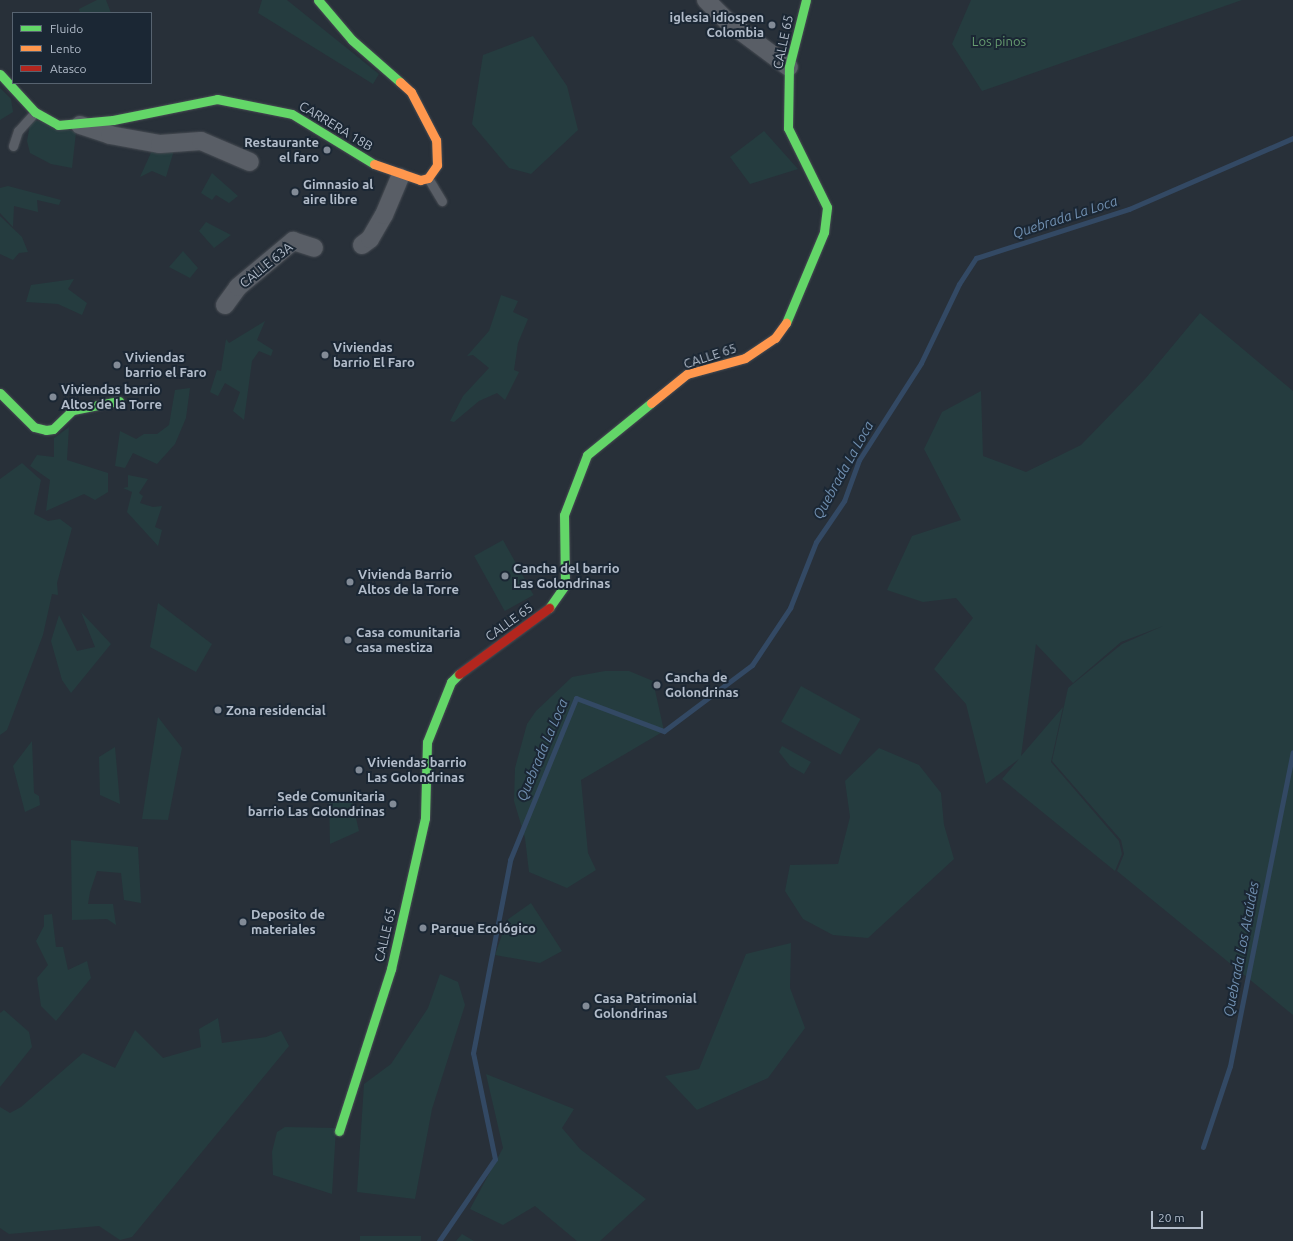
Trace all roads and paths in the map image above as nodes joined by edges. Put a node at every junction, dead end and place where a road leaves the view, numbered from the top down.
1 (318, 0) edge
2 (706, 0) edge
3 (806, 0) edge
4 (789, 66) junction
5 (0, 74) edge
6 (35, 112) junction
7 (79, 124) junction
8 (13, 146) dead end
9 (250, 162) dead end
10 (400, 177) junction
11 (428, 178) junction
12 (442, 201) dead end
13 (362, 245) dead end
14 (314, 248) dead end
15 (225, 305) dead end
16 (0, 392) edge
17 (119, 400) dead end
18 (339, 1131) dead end

1 - 11 street
2 - 4 street
3 - 4 street, CALLE 65
4 - 18 street, CALLE 65
5 - 6 street, CARRERA 18B
6 - 7 street, CARRERA 18B
6 - 8 lane
7 - 9 street
7 - 10 street, CARRERA 18B
10 - 11 street, CARRERA 18B
10 - 13 street
11 - 12 lane
14 - 15 street, CALLE 63A
16 - 17 street

